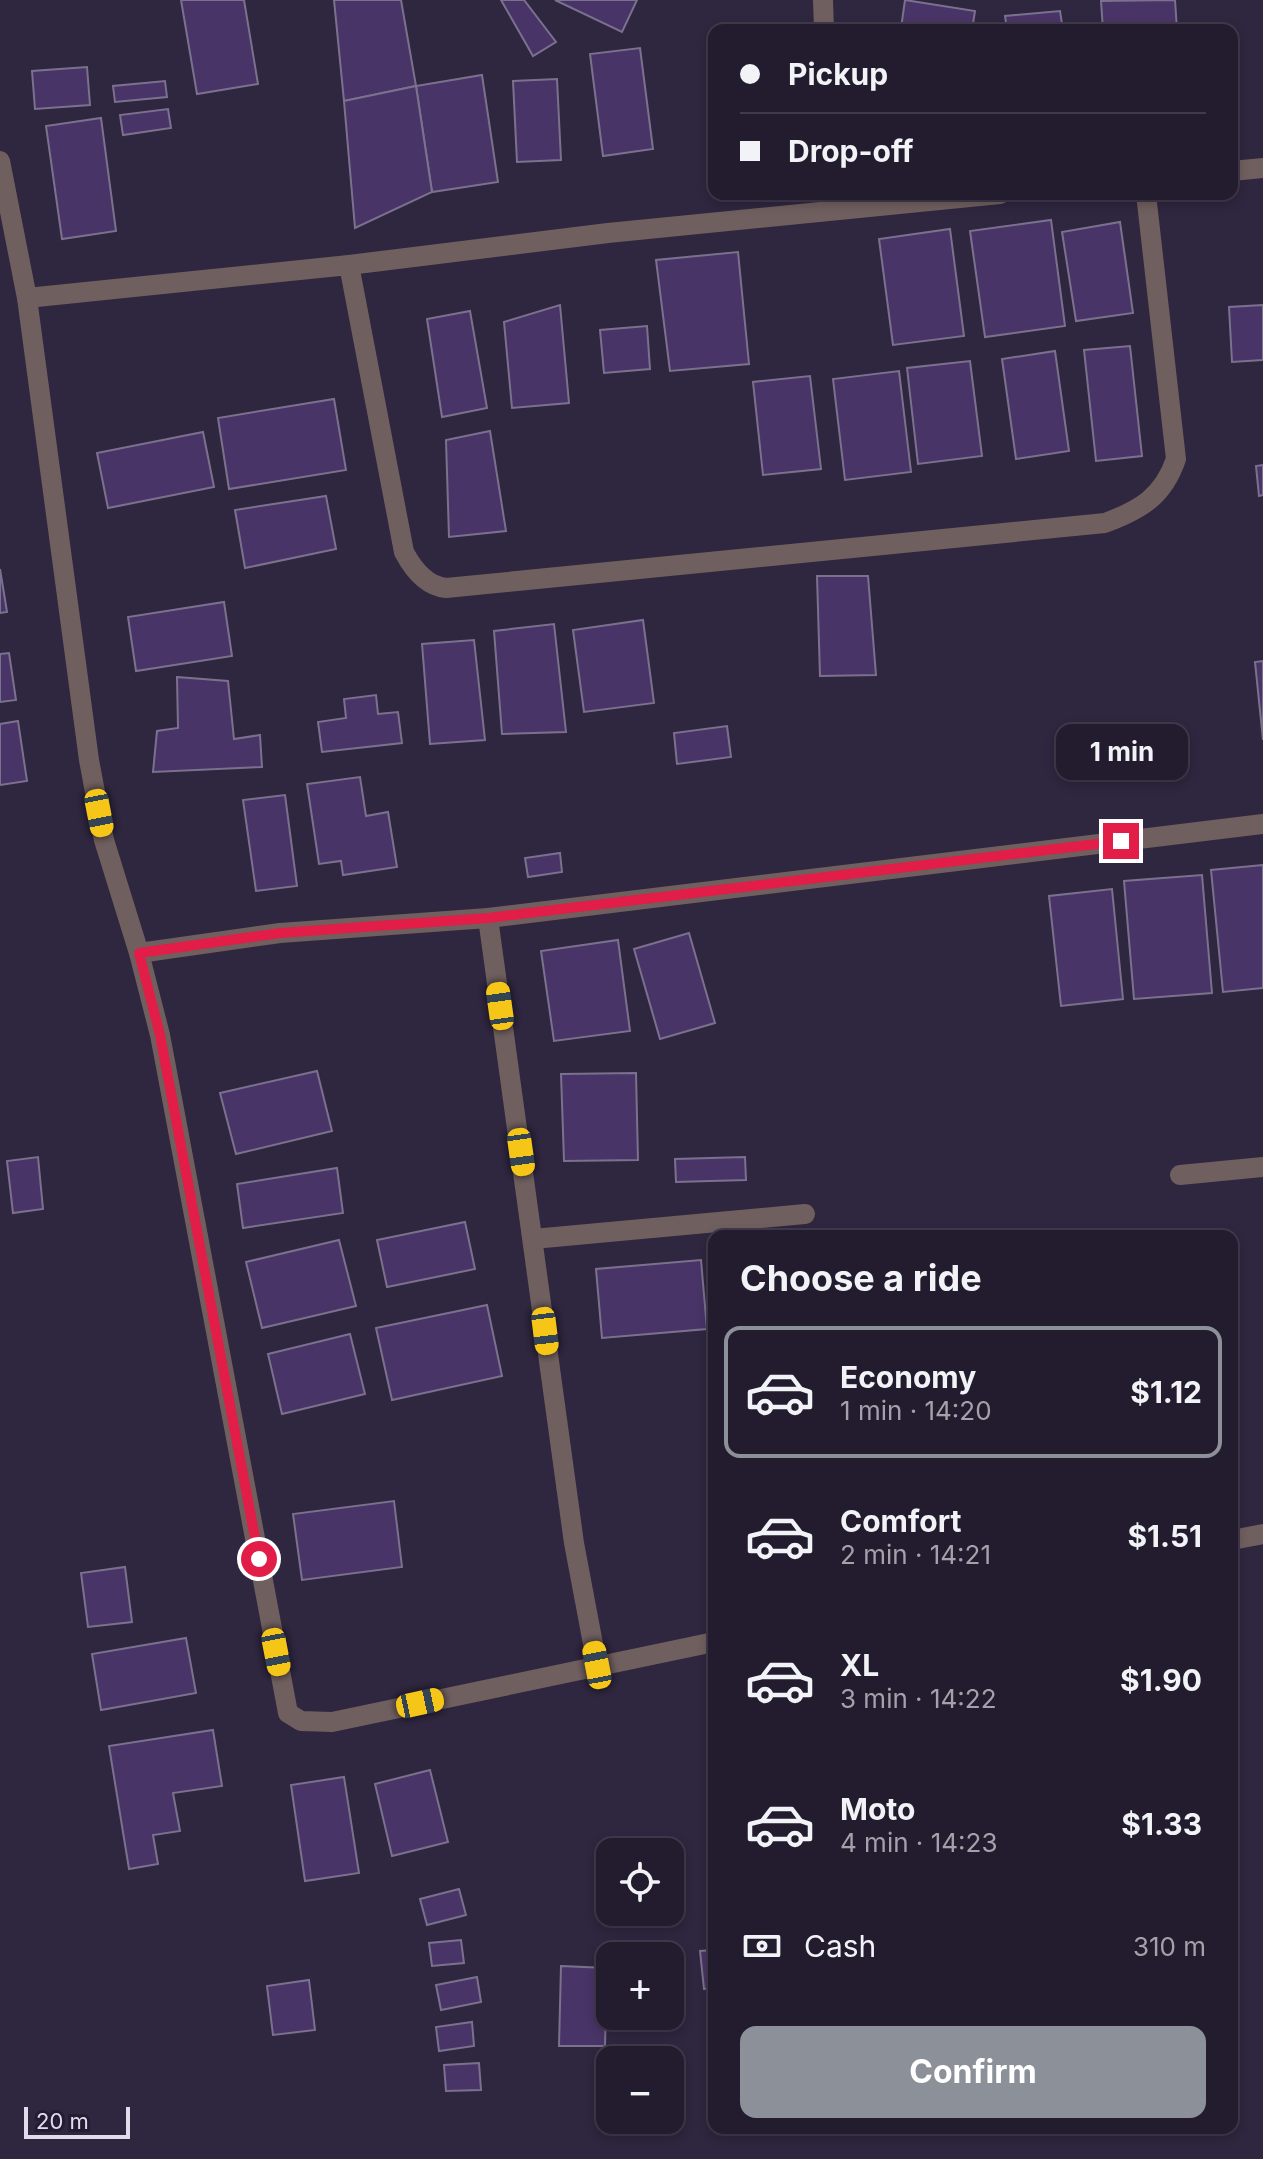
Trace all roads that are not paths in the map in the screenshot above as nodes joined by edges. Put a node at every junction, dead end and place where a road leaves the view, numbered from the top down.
1 (823, 0) edge
2 (824, 24) edge
3 (0, 161) edge
4 (1263, 168) edge
5 (1238, 170) edge
6 (877, 200) edge
7 (1147, 200) edge
8 (836, 202) edge
9 (349, 265) junction
10 (27, 298) junction
11 (1263, 824) edge
12 (488, 918) junction
13 (139, 953) junction
14 (1263, 1167) edge
15 (1180, 1175) dead end
16 (805, 1214) dead end
17 (533, 1239) junction
18 (1263, 1534) edge
19 (1238, 1539) edge
20 (708, 1643) edge
21 (597, 1665) junction

1 - 2 street
3 - 10 street
4 - 5 street
6 - 8 street
7 - 9 street
8 - 9 street
9 - 10 street
10 - 13 street
11 - 12 street
12 - 13 street
12 - 17 street
13 - 21 street
14 - 15 street
16 - 17 street
17 - 21 street
18 - 19 street
20 - 21 street

